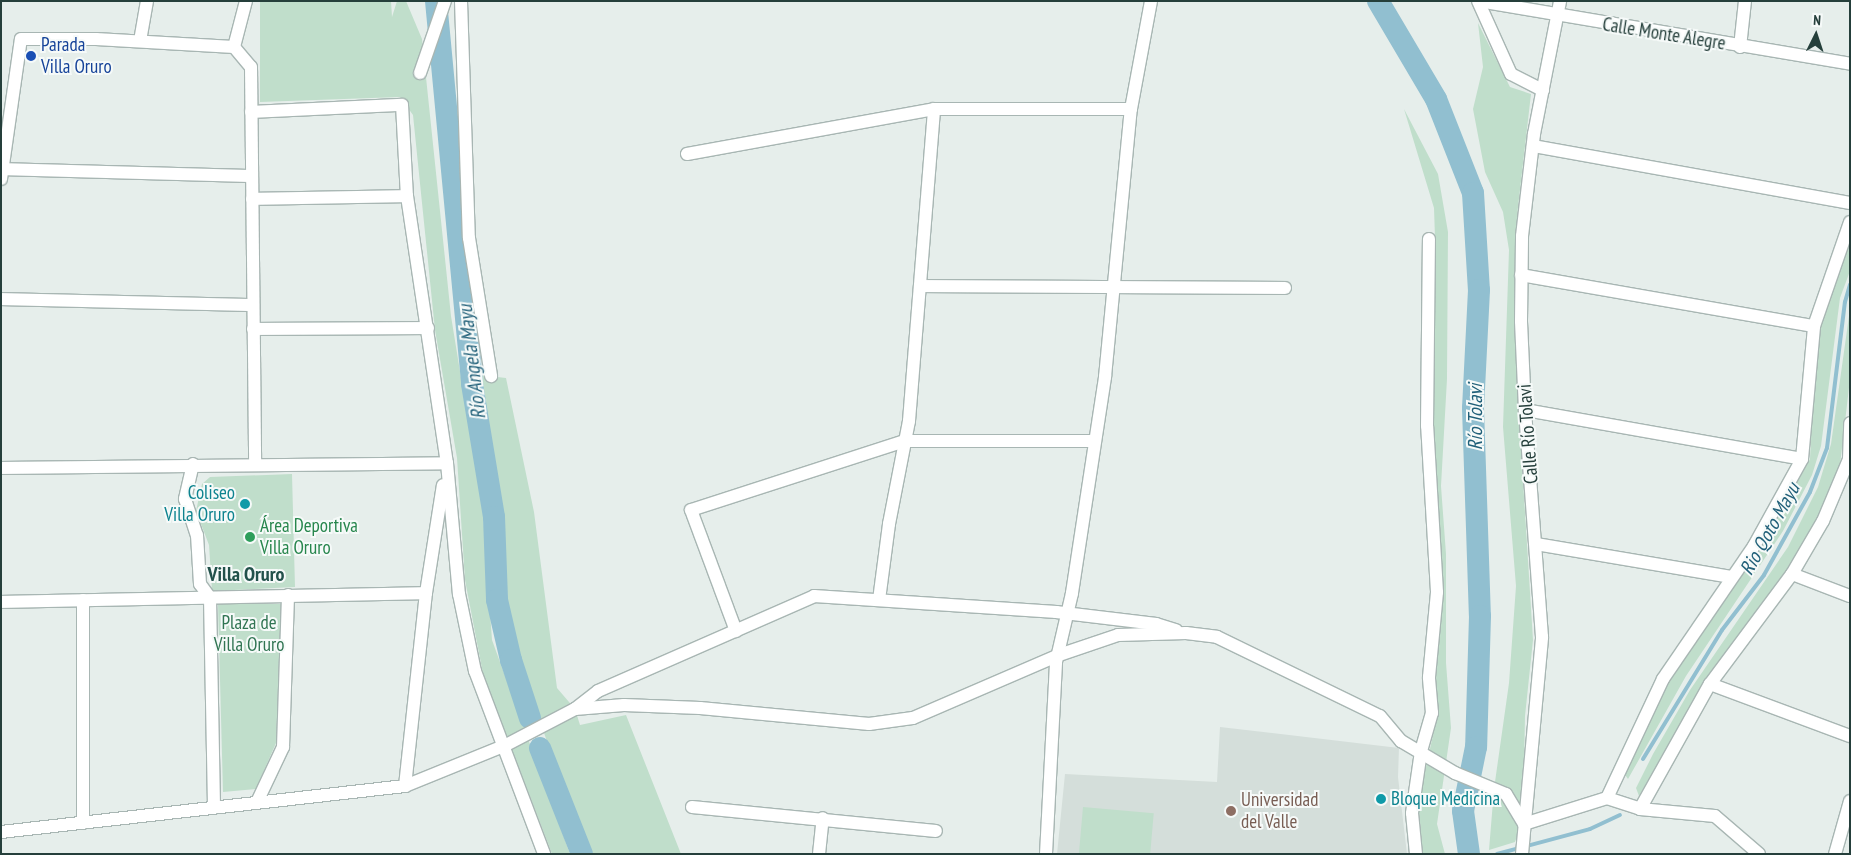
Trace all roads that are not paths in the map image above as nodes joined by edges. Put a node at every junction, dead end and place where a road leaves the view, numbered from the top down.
1 (147, 1) edge
2 (246, 1) edge
3 (445, 1) edge
4 (462, 1) edge
5 (1151, 1) edge
6 (1478, 1) edge
7 (1560, 1) edge
8 (1745, 1) edge
9 (1558, 17) junction
10 (140, 41) junction
11 (234, 47) junction
12 (1740, 47) junction
13 (1850, 64) edge
14 (420, 73) dead end
15 (1543, 90) junction
16 (934, 109) junction
17 (1131, 109) junction
18 (251, 112) junction
19 (1533, 146) junction
20 (687, 154) dead end
21 (2, 174) edge
22 (252, 176) junction
23 (407, 196) junction
24 (252, 199) junction
25 (1850, 203) edge
26 (1850, 222) edge
27 (1429, 239) dead end
28 (1521, 275) junction
29 (920, 286) junction
30 (1285, 288) dead end
31 (1114, 289) junction
32 (1, 300) edge
33 (253, 305) junction
34 (1814, 326) junction
35 (428, 328) junction
36 (253, 329) junction
37 (491, 376) dead end
38 (1525, 410) junction
39 (1850, 423) edge
40 (1093, 440) junction
41 (905, 441) junction
42 (1802, 459) junction
43 (1849, 460) edge
44 (447, 463) junction
45 (193, 464) junction
46 (255, 464) junction
47 (1, 468) edge
48 (1536, 544) junction
49 (1792, 574) junction
50 (1731, 577) junction
51 (426, 593) junction
52 (288, 595) junction
53 (1850, 596) edge
54 (210, 598) junction
55 (83, 600) junction
56 (879, 600) junction
57 (1, 602) edge
58 (1067, 613) junction
59 (736, 631) junction
60 (1186, 633) junction
61 (1059, 655) junction
62 (1710, 684) junction
63 (575, 709) junction
64 (1850, 736) edge
65 (506, 745) junction
66 (1420, 751) junction
67 (405, 786) junction
68 (1606, 798) junction
69 (258, 800) junction
70 (1850, 801) edge
71 (214, 808) junction
72 (692, 808) dead end
73 (1640, 809) junction
74 (823, 818) junction
75 (83, 823) junction
76 (1524, 824) junction
77 (936, 831) dead end
78 (1, 832) edge
79 (544, 854) edge
80 (819, 854) edge
81 (1046, 854) edge
82 (1416, 854) edge
83 (1522, 854) edge
84 (1759, 854) edge
85 (1835, 854) edge

1 - 10 street
2 - 11 street
3 - 14 street
4 - 37 street
5 - 17 street
6 - 9 street, Calle Monte Alegre
6 - 15 street
7 - 9 street, Calle Río Tolavi
8 - 12 street
9 - 12 street, Calle Monte Alegre
9 - 15 street, Calle Río Tolavi
10 - 11 street
10 - 21 street
11 - 18 street
12 - 13 street, Calle Monte Alegre
15 - 19 street, Calle Río Tolavi
16 - 17 street
16 - 20 street
16 - 29 street
17 - 31 street
18 - 22 street
18 - 23 street
19 - 25 street
19 - 28 street, Calle Río Tolavi
21 - 22 street
22 - 24 street
23 - 24 street
23 - 35 street
24 - 33 street
26 - 34 street
27 - 66 street
28 - 34 street
28 - 38 street, Calle Río Tolavi
29 - 31 street
29 - 41 street
30 - 31 street
31 - 40 street
32 - 33 street
33 - 36 street
34 - 42 street
35 - 36 street
35 - 44 street
36 - 46 street
38 - 42 street
38 - 48 street, Calle Río Tolavi
39 - 43 street
40 - 41 street
40 - 58 street
41 - 56 street
41 - 59 street
42 - 50 street
43 - 49 street
44 - 46 street
44 - 51 street
44 - 65 street
45 - 46 street
45 - 47 street
45 - 54 street
48 - 50 street
48 - 76 street, Calle Río Tolavi
49 - 53 street
49 - 62 street
50 - 68 street
51 - 52 street
51 - 67 street
52 - 54 street
52 - 69 street
54 - 55 street
54 - 71 street
55 - 57 street
55 - 75 street
56 - 58 street
56 - 59 street
58 - 60 street
58 - 61 street
59 - 63 street
60 - 61 street
60 - 66 street
61 - 63 street
61 - 81 street
62 - 64 street
62 - 73 street
63 - 65 street
65 - 67 street
65 - 79 street
66 - 76 street
66 - 82 street
67 - 69 street
68 - 73 street
68 - 76 street
69 - 71 street
70 - 85 street
71 - 75 street
72 - 74 street
73 - 84 street
74 - 77 street
74 - 80 street
75 - 78 street
76 - 83 street, Calle Río Tolavi

